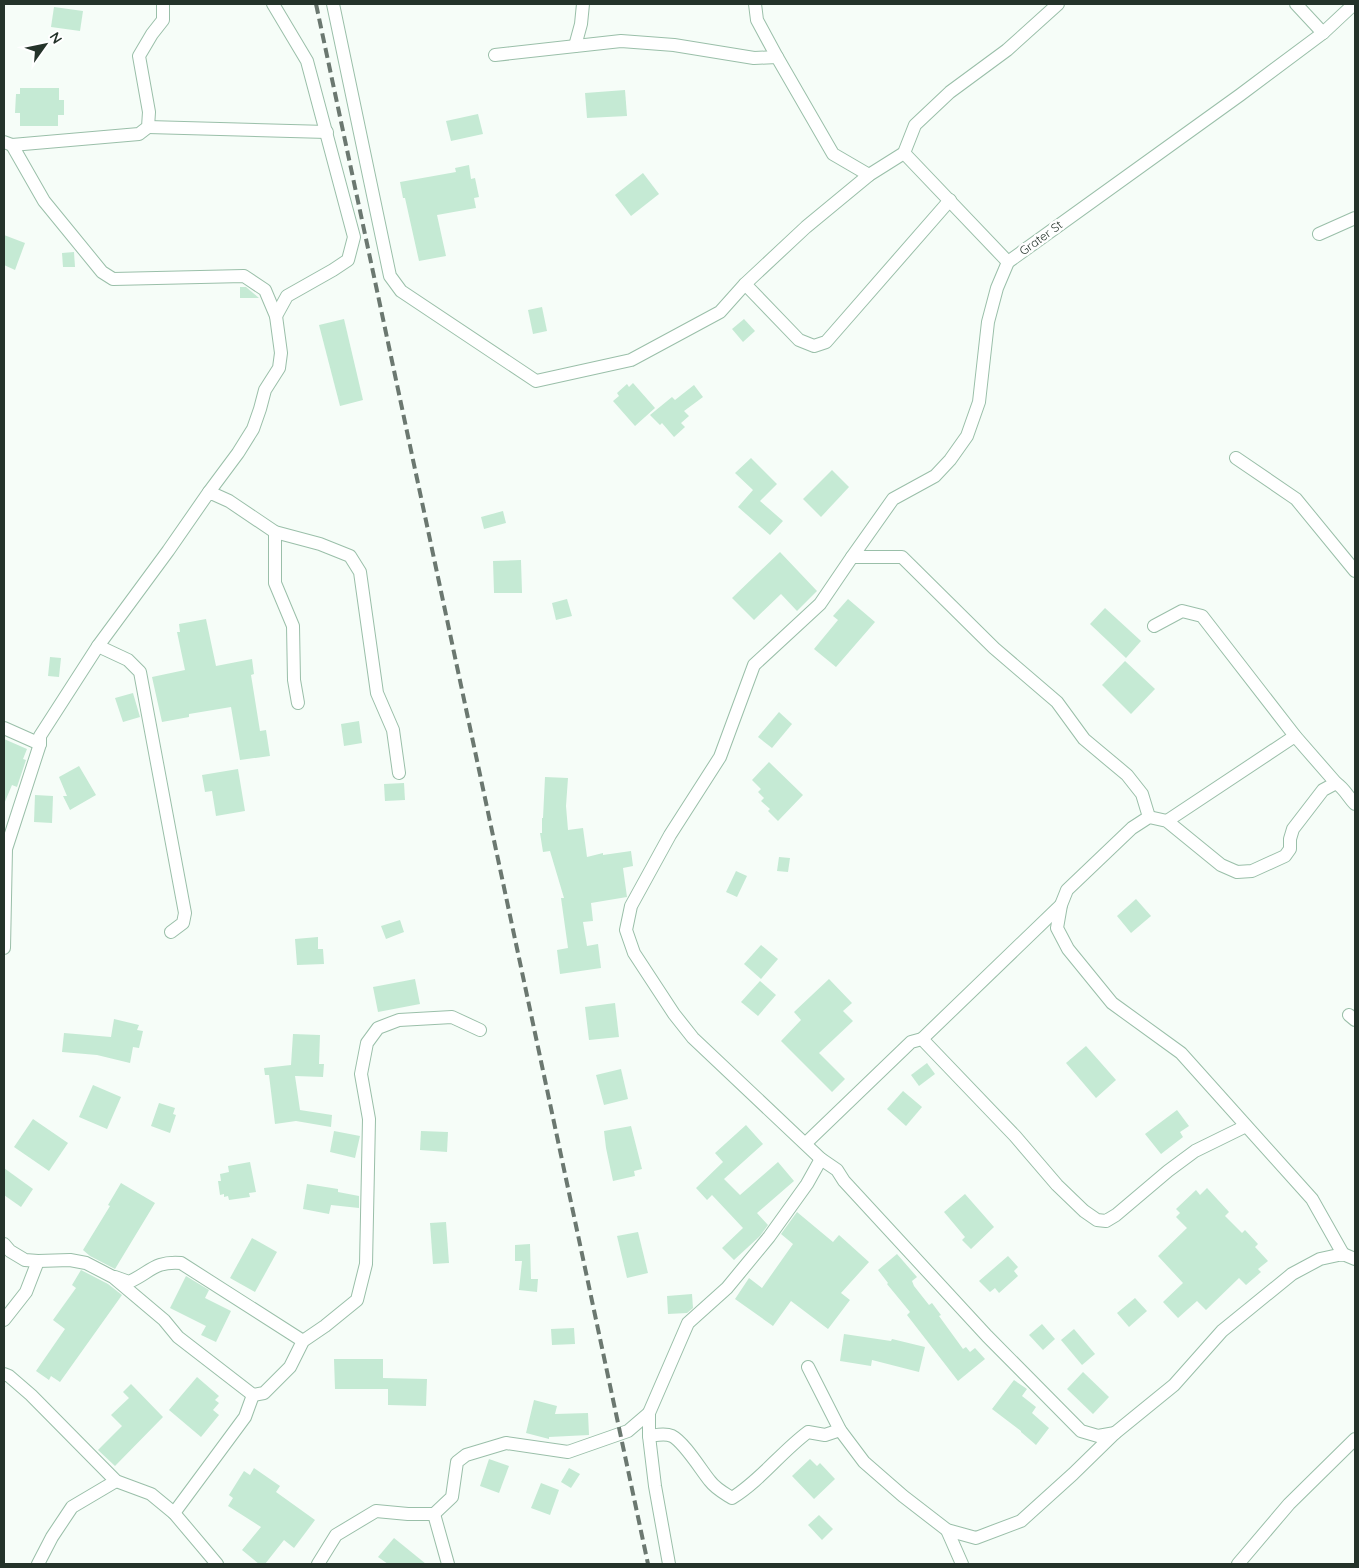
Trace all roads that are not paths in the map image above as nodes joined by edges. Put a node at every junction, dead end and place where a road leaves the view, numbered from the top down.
1 (163, 4) edge
2 (273, 4) edge
3 (333, 4) edge
4 (584, 4) edge
5 (755, 4) edge
6 (1058, 4) edge
7 (1296, 4) edge
8 (1354, 4) edge
9 (1324, 33) junction
10 (575, 46) junction
11 (495, 55) dead end
12 (777, 58) junction
13 (148, 127) junction
14 (326, 132) junction
15 (8, 144) edge
16 (904, 153) junction
17 (869, 175) junction
18 (950, 200) junction
19 (1355, 218) edge
20 (1319, 234) dead end
21 (1008, 262) junction
22 (745, 284) junction
23 (276, 316) junction
24 (1236, 458) dead end
25 (209, 492) junction
26 (275, 532) junction
27 (852, 557) junction
28 (1355, 571) edge
29 (1154, 626) dead end
30 (98, 646) junction
31 (298, 703) dead end
32 (4, 728) edge
33 (1295, 736) junction
34 (40, 744) junction
35 (399, 773) dead end
36 (1336, 783) junction
37 (1355, 804) edge
38 (1149, 817) junction
39 (1167, 821) junction
40 (1061, 905) junction
41 (170, 932) dead end
42 (4, 948) edge
43 (480, 1030) dead end
44 (922, 1039) junction
45 (1246, 1126) junction
46 (806, 1144) junction
47 (821, 1159) junction
48 (4, 1244) edge
49 (1349, 1256) edge
50 (38, 1261) junction
51 (113, 1277) junction
52 (4, 1320) edge
53 (303, 1341) junction
54 (808, 1367) dead end
55 (4, 1374) edge
56 (253, 1395) junction
57 (649, 1413) junction
58 (840, 1430) junction
59 (1115, 1433) junction
60 (649, 1436) junction
61 (1355, 1439) edge
62 (116, 1481) junction
63 (174, 1514) junction
64 (434, 1514) junction
65 (947, 1530) junction
66 (38, 1564) edge
67 (217, 1564) edge
68 (318, 1564) edge
69 (448, 1564) edge
70 (669, 1564) edge
71 (962, 1564) edge
72 (1238, 1564) edge

1 - 13 street
2 - 14 street
3 - 22 street
4 - 10 street
5 - 12 street
6 - 16 street
7 - 9 street
8 - 9 street, Grater St
9 - 21 street, Grater St
10 - 11 street
10 - 12 street
12 - 17 street
13 - 14 street
13 - 15 street
14 - 23 street
15 - 23 street
16 - 17 street
16 - 18 street
17 - 22 street
18 - 21 street
18 - 22 street
19 - 20 street
21 - 27 street, Grater St
23 - 25 street
24 - 28 street
25 - 26 street
25 - 30 street
26 - 31 street
26 - 35 street
27 - 38 street
27 - 46 street, Grater St
29 - 33 street
30 - 34 street
30 - 41 street
32 - 34 street
33 - 36 street
33 - 39 street
34 - 42 street
36 - 37 street
36 - 39 street
38 - 39 street
38 - 40 street
40 - 44 street
40 - 45 street
43 - 53 street
44 - 45 street
44 - 46 street
45 - 49 street
46 - 47 street, Grater St
47 - 57 street
47 - 59 street, Grater St
48 - 50 street
49 - 59 street
50 - 51 street
50 - 52 street
51 - 53 street
51 - 56 street
53 - 56 street
54 - 58 street
55 - 62 street
56 - 63 street
57 - 60 street
57 - 64 street
58 - 60 street
58 - 65 street
59 - 65 street
60 - 70 street
61 - 72 street
62 - 63 street
62 - 66 street
63 - 67 street
64 - 68 street
64 - 69 street
65 - 71 street

